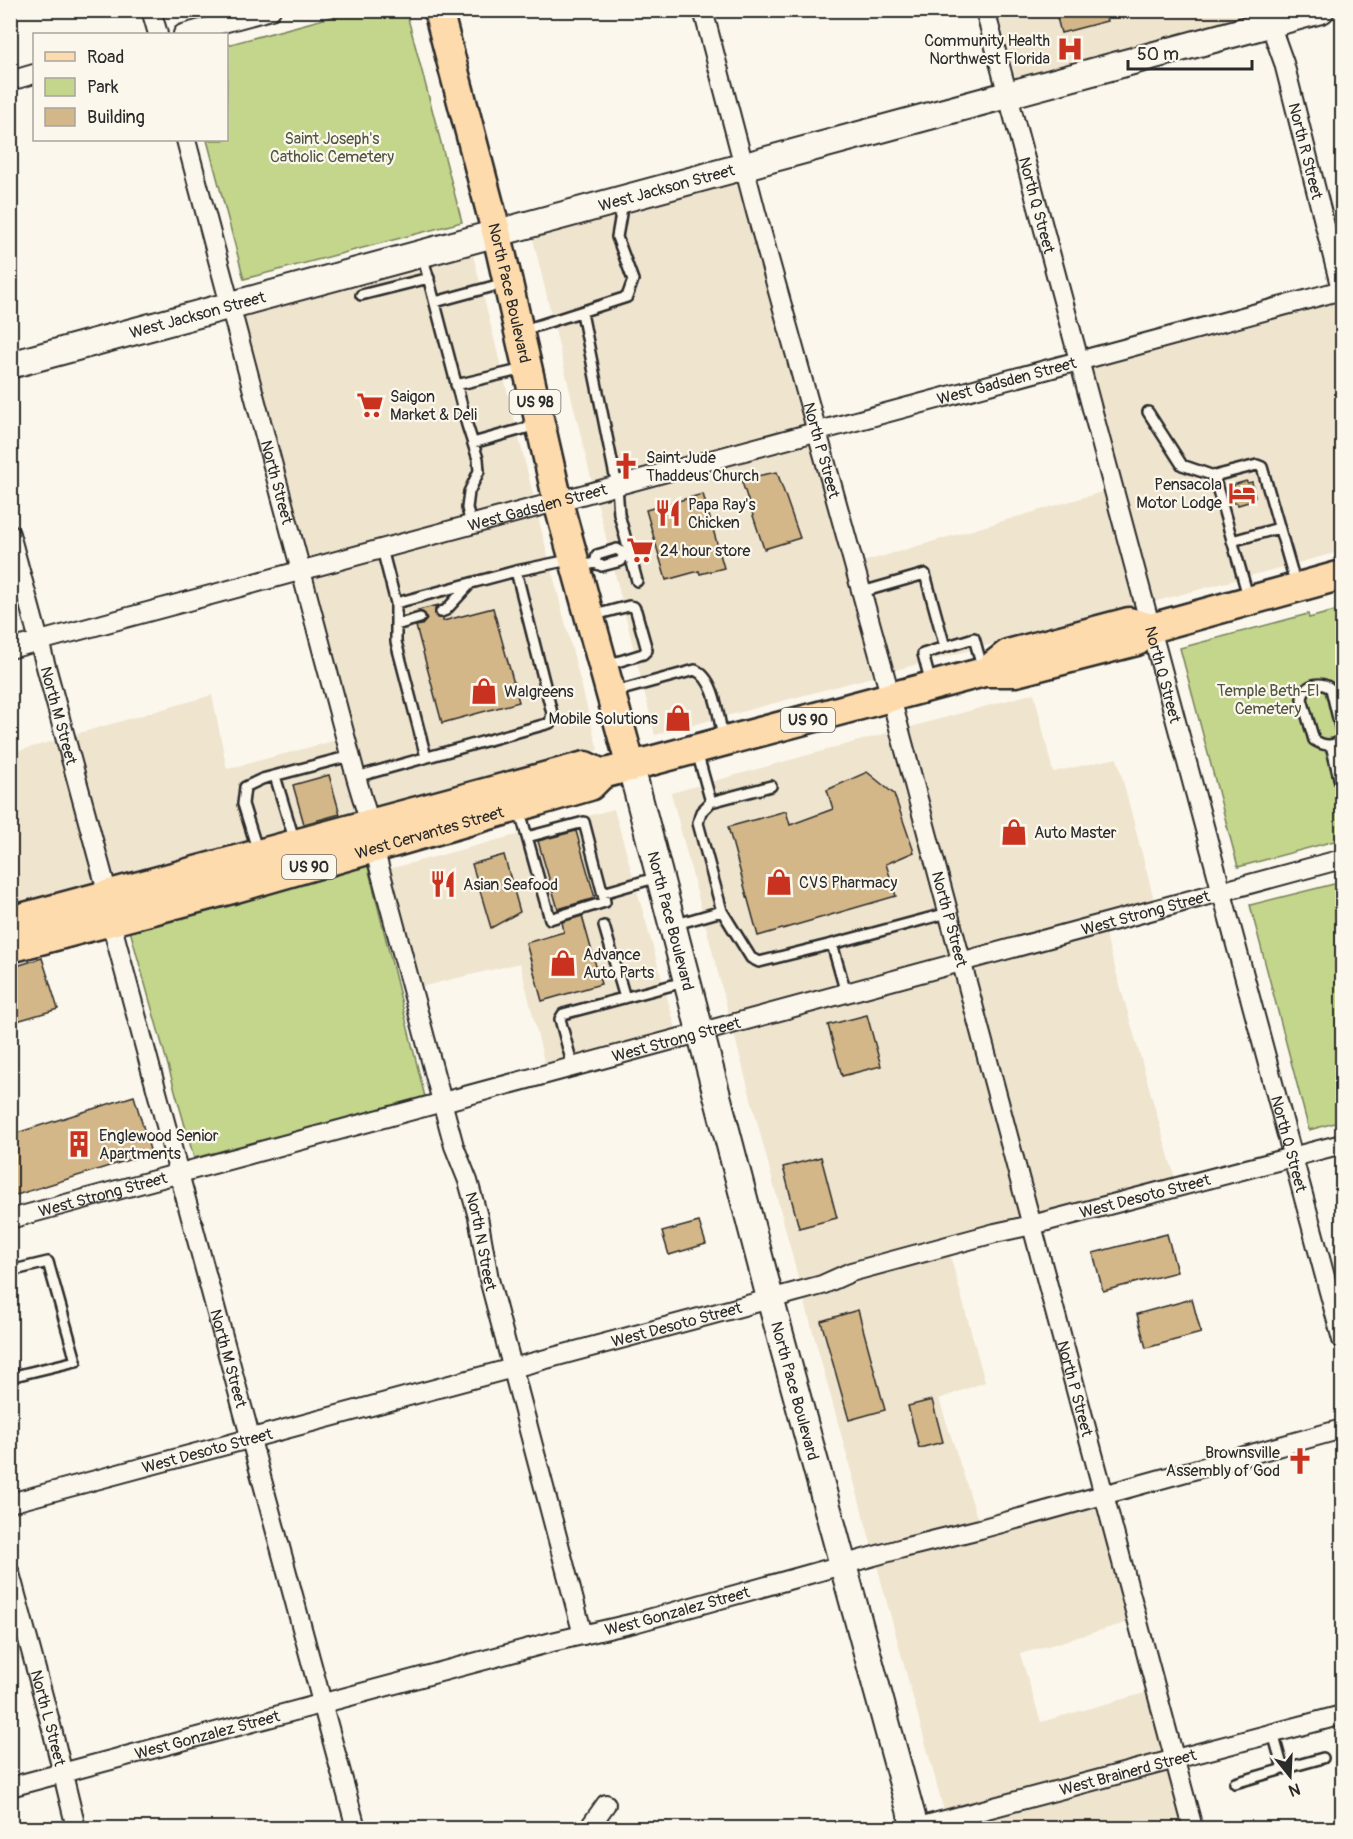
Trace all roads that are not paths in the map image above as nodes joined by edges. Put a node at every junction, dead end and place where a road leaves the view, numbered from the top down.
1 (151, 10) edge
2 (271, 10) edge
3 (438, 10) edge
4 (703, 10) edge
5 (985, 10) edge
6 (1321, 10) edge
7 (1267, 17) edge
8 (158, 33) edge
9 (187, 33) edge
10 (33, 74) edge
11 (10, 81) edge
12 (1008, 96) junction
13 (186, 141) edge
14 (744, 167) junction
15 (624, 200) junction
16 (497, 235) junction
17 (426, 266) junction
18 (508, 283) junction
19 (1342, 291) edge
20 (361, 295) dead end
21 (435, 302) junction
22 (230, 306) junction
23 (582, 313) junction
24 (519, 332) junction
25 (1079, 362) junction
26 (10, 365) edge
27 (527, 368) junction
28 (456, 385) junction
29 (1148, 412) dead end
30 (540, 424) junction
31 (818, 431) junction
32 (473, 443) junction
33 (1217, 477) junction
34 (617, 486) junction
35 (558, 502) junction
36 (471, 525) junction
37 (1279, 528) junction
38 (10, 534) edge
39 (1232, 541) junction
40 (382, 549) junction
41 (627, 554) junction
42 (582, 563) junction
43 (301, 571) junction
44 (516, 571) junction
45 (1342, 575) edge
46 (637, 581) dead end
47 (470, 584) junction
48 (1297, 588) junction
49 (862, 592) junction
50 (1249, 601) junction
51 (396, 603) junction
52 (441, 612) dead end
53 (589, 617) junction
54 (420, 618) dead end
55 (396, 625) junction
56 (1151, 628) junction
57 (39, 642) junction
58 (945, 647) junction
59 (10, 649) edge
60 (603, 666) junction
61 (984, 672) junction
62 (932, 687) junction
63 (611, 693) junction
64 (891, 698) junction
65 (1342, 735) edge
66 (1342, 740) edge
67 (725, 742) junction
68 (1331, 745) junction
69 (696, 750) junction
70 (350, 756) junction
71 (426, 757) junction
72 (631, 767) junction
73 (602, 774) junction
74 (275, 776) junction
75 (356, 777) junction
76 (771, 786) dead end
77 (1342, 790) edge
78 (711, 802) junction
79 (519, 807) junction
80 (372, 836) junction
81 (527, 837) junction
82 (296, 844) junction
83 (259, 854) junction
84 (1342, 859) edge
85 (659, 877) junction
86 (1223, 891) junction
87 (603, 893) junction
88 (110, 908) junction
89 (722, 911) junction
90 (948, 913) junction
91 (10, 921) edge
92 (671, 925) junction
93 (604, 926) dead end
94 (832, 944) junction
95 (10, 948) edge
96 (961, 962) junction
97 (686, 981) junction
98 (846, 993) junction
99 (625, 998) junction
100 (700, 1033) junction
101 (573, 1067) junction
102 (442, 1103) junction
103 (1342, 1144) edge
104 (1293, 1157) junction
105 (180, 1173) junction
106 (10, 1219) edge
107 (1032, 1225) junction
108 (10, 1271) edge
109 (770, 1298) junction
110 (1342, 1340) edge
111 (512, 1367) junction
112 (10, 1377) edge
113 (1342, 1429) edge
114 (250, 1437) junction
115 (1104, 1494) junction
116 (10, 1503) edge
117 (844, 1565) junction
118 (10, 1573) edge
119 (583, 1635) junction
120 (322, 1704) junction
121 (1342, 1714) edge
122 (1273, 1733) junction
123 (1323, 1758) dead end
124 (1175, 1760) junction
125 (1283, 1769) junction
126 (63, 1773) junction
127 (1235, 1783) dead end
128 (10, 1787) edge
129 (606, 1804) dead end
130 (76, 1828) edge
131 (356, 1828) edge
132 (589, 1828) edge
133 (915, 1828) edge
134 (1193, 1828) edge

1 - 8 street
2 - 9 street
3 - 16 main road, North Pace Boulevard / US 98
4 - 14 street, North P Street
5 - 12 street, North Q Street
6 - 7 street, West Jackson Street
7 - 12 street, West Jackson Street
7 - 19 street, North R Street
10 - 11 street
12 - 14 street, West Jackson Street
12 - 25 street, North Q Street
13 - 22 street, North Street
14 - 15 street, West Jackson Street
14 - 31 street, North P Street
15 - 16 street, West Jackson Street
15 - 23 lane
16 - 17 street, West Jackson Street
16 - 18 main road, North Pace Boulevard / US 98
17 - 20 lane
17 - 21 lane
17 - 22 street, West Jackson Street
18 - 21 lane
18 - 24 main road, North Pace Boulevard / US 98
19 - 25 street, West Gadsden Street
21 - 28 lane
22 - 26 street, West Jackson Street
22 - 43 street, North Street
23 - 24 lane
23 - 34 lane
24 - 27 main road, North Pace Boulevard / US 98
25 - 31 street, West Gadsden Street
25 - 56 street, North Q Street
27 - 28 lane
27 - 30 main road, North Pace Boulevard / US 98
28 - 32 lane
29 - 33 lane
30 - 32 lane
30 - 35 main road, North Pace Boulevard / US 98
31 - 34 street, West Gadsden Street
31 - 49 street, North P Street
32 - 36 lane
33 - 37 lane
33 - 39 lane
34 - 35 street, West Gadsden Street
34 - 41 lane
35 - 36 street, West Gadsden Street
35 - 42 main road, North Pace Boulevard / US 98
36 - 40 street, West Gadsden Street
37 - 39 lane
37 - 48 lane
38 - 57 street, North M Street
39 - 50 lane
40 - 43 street, West Gadsden Street
40 - 51 lane
41 - 42 lane
41 - 46 lane
42 - 44 lane
42 - 53 main road, North Pace Boulevard / US 98
43 - 57 street, West Gadsden Street
43 - 70 street, North Street
44 - 47 lane
44 - 71 lane
45 - 48 main road, West Cervantes Street / US 90
47 - 51 lane
47 - 52 lane
48 - 50 main road, West Cervantes Street / US 90
49 - 58 lane
49 - 64 street, North P Street
50 - 56 main road, West Cervantes Street / US 90
51 - 55 lane
53 - 60 main road, North Pace Boulevard / US 98
53 - 60 lane
54 - 55 lane
55 - 71 lane
56 - 61 main road, West Cervantes Street / US 90
56 - 86 street, North Q Street
57 - 59 street, West Gadsden Street
57 - 88 street, North M Street
58 - 61 lane
58 - 62 lane
60 - 63 main road, North Pace Boulevard / US 98
61 - 62 main road, West Cervantes Street / US 90
62 - 64 main road, West Cervantes Street / US 90
63 - 67 lane
63 - 72 main road, North Pace Boulevard / US 98
64 - 67 main road, West Cervantes Street / US 90
64 - 90 street, North P Street
65 - 68 lane
66 - 68 lane
67 - 69 main road, West Cervantes Street / US 90
68 - 77 lane
69 - 72 main road, West Cervantes Street / US 90
69 - 78 lane
70 - 74 lane
70 - 75 street, North Street
71 - 75 lane
72 - 73 main road, West Cervantes Street / US 90
72 - 85 street, North Pace Boulevard
73 - 79 main road, West Cervantes Street / US 90
73 - 80 main road, West Cervantes Street / US 90
74 - 82 lane
74 - 83 lane
75 - 80 street, North Street
76 - 78 lane
78 - 89 lane
79 - 80 main road, West Cervantes Street / US 90
79 - 81 lane
80 - 82 main road, West Cervantes Street / US 90
80 - 88 main road, West Cervantes Street / US 90
80 - 102 street, North N Street
81 - 87 lane
81 - 87 lane
82 - 83 main road, West Cervantes Street / US 90
83 - 88 main road, West Cervantes Street / US 90
84 - 86 street, West Strong Street
85 - 87 lane
85 - 92 street, North Pace Boulevard
86 - 96 street, West Strong Street
86 - 104 street, North Q Street
88 - 91 main road, West Cervantes Street / US 90
88 - 95 main road, West Cervantes Street / US 90
88 - 105 street, North M Street
89 - 92 lane
89 - 94 lane
90 - 94 lane
90 - 96 street, North P Street
92 - 97 street, North Pace Boulevard
93 - 99 lane
94 - 98 lane
96 - 98 street, West Strong Street
96 - 107 street, North P Street
97 - 99 lane
97 - 100 street, North Pace Boulevard
98 - 100 street, West Strong Street
99 - 101 lane
100 - 101 street, West Strong Street
100 - 109 street, North Pace Boulevard
101 - 102 street, West Strong Street
102 - 105 street, West Strong Street
102 - 111 street, North N Street
103 - 104 street, West Desoto Street
104 - 107 street, West Desoto Street
104 - 110 street, North Q Street
105 - 106 street, West Strong Street
105 - 114 street, North M Street
107 - 109 street, West Desoto Street
107 - 115 street, North P Street
108 - 112 lane
109 - 111 street, West Desoto Street
109 - 117 street, North Pace Boulevard
111 - 114 street, West Desoto Street
111 - 119 street, North N Street
113 - 115 street, West Gonzalez Street
114 - 116 street, West Desoto Street
114 - 120 street, North M Street
115 - 117 street, West Gonzalez Street
115 - 124 street, North P Street
117 - 119 street, West Gonzalez Street
117 - 133 street, North Pace Boulevard
118 - 126 street, North L Street
119 - 120 street, West Gonzalez Street
120 - 126 street, West Gonzalez Street
120 - 131 street, North M Street
121 - 122 street, West Brainerd Street
122 - 124 street, West Brainerd Street
122 - 125 lane
123 - 125 lane
124 - 133 street, West Brainerd Street
124 - 134 street, North P Street
125 - 127 lane
126 - 128 street, West Gonzalez Street
126 - 130 street, North L Street
129 - 132 street

